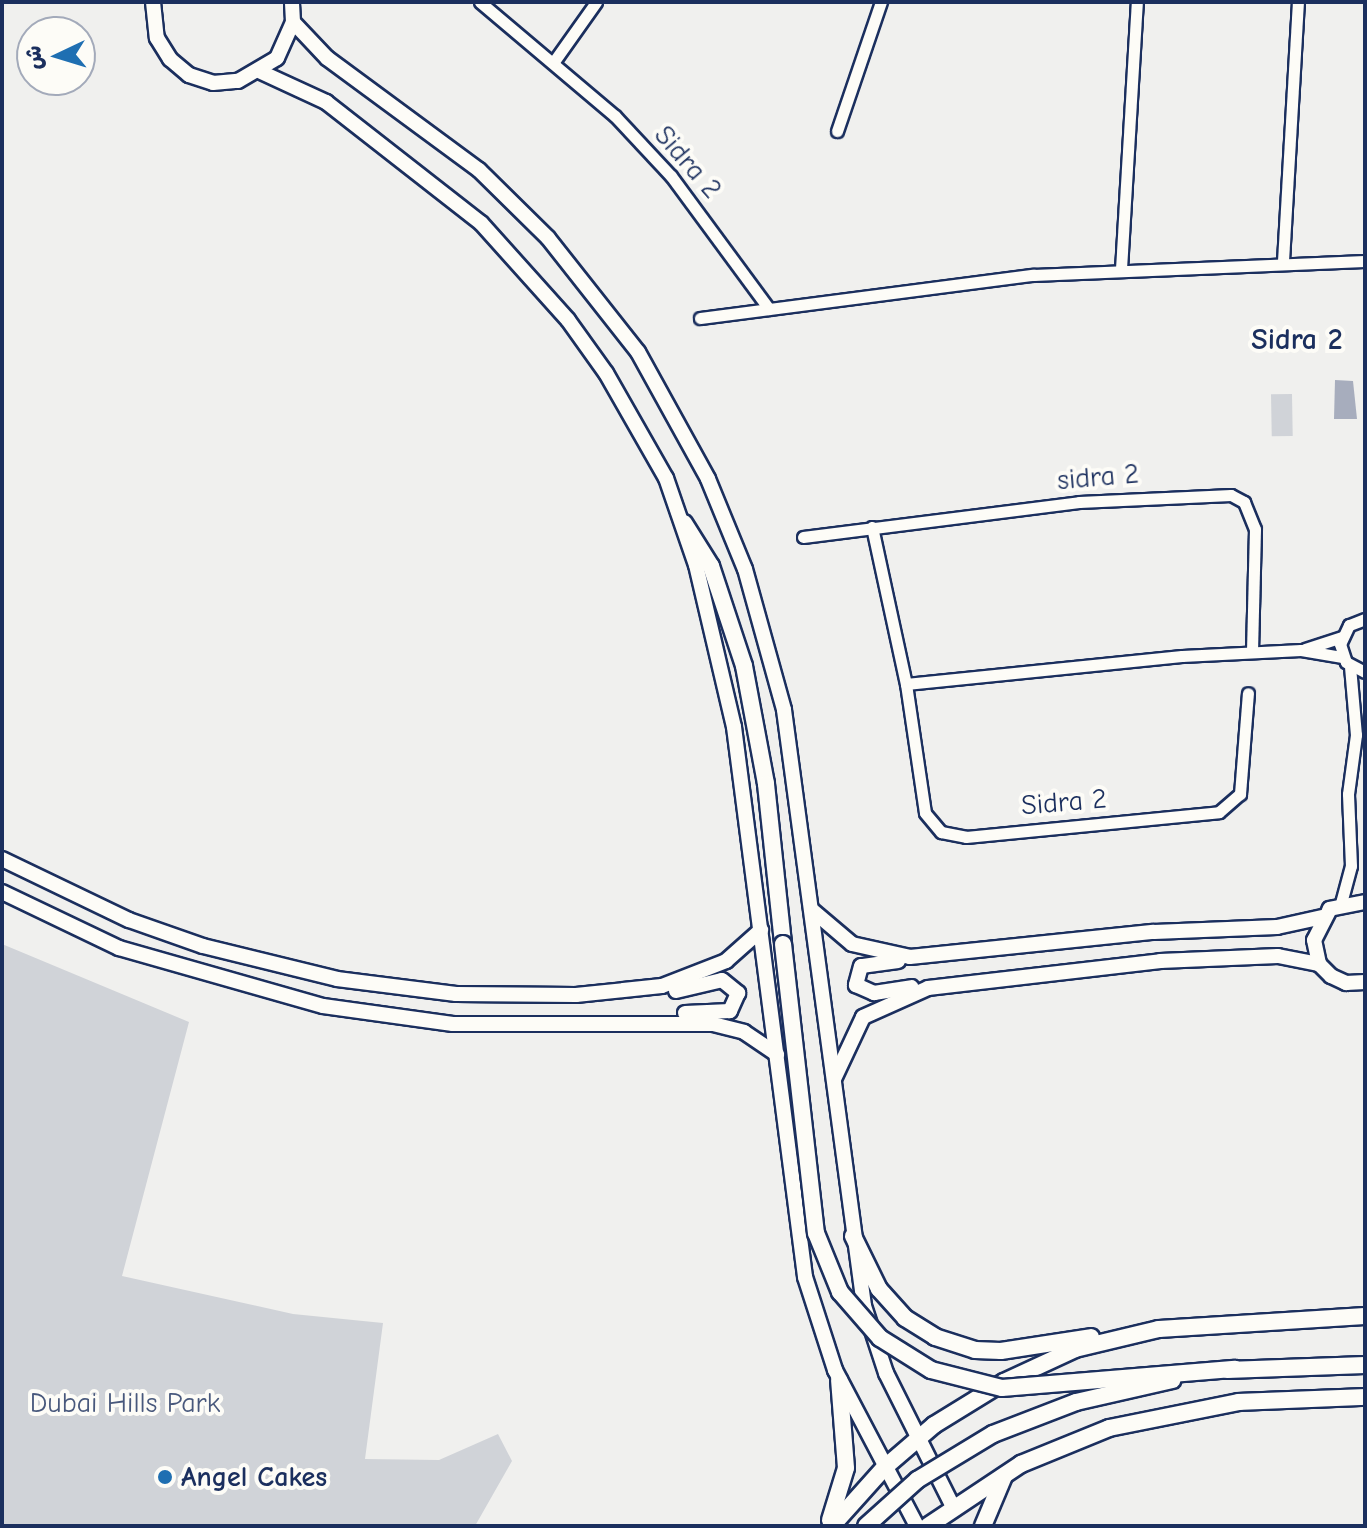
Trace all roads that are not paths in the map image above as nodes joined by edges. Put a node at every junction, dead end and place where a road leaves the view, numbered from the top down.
1 (153, 2) edge
2 (292, 2) edge
3 (480, 2) edge
4 (596, 2) edge
5 (881, 2) edge
6 (1137, 2) edge
7 (1298, 2) edge
8 (293, 22) junction
9 (555, 60) junction
10 (261, 72) junction
11 (837, 131) dead end
12 (1283, 261) junction
13 (1365, 261) edge
14 (1121, 269) junction
15 (769, 309) junction
16 (700, 318) dead end
17 (684, 523) junction
18 (872, 527) junction
19 (803, 537) dead end
20 (1365, 619) edge
21 (1341, 637) junction
22 (1301, 650) junction
23 (1252, 652) junction
24 (1342, 657) junction
25 (1350, 667) junction
26 (1365, 672) edge
27 (906, 684) junction
28 (1248, 693) dead end
29 (2, 859) edge
30 (2, 892) edge
31 (1365, 902) edge
32 (1341, 903) junction
33 (811, 910) junction
34 (1322, 917) junction
35 (761, 930) junction
36 (910, 957) junction
37 (1319, 964) junction
38 (1365, 982) edge
39 (928, 988) junction
40 (636, 990) junction
41 (634, 1022) junction
42 (777, 1054) junction
43 (832, 1083) junction
44 (853, 1236) junction
45 (1365, 1316) edge
46 (1112, 1337) junction
47 (1365, 1365) edge
48 (1235, 1369) junction
49 (839, 1380) junction
50 (1365, 1397) edge
51 (918, 1439) junction
52 (884, 1468) junction
53 (1006, 1473) junction
54 (953, 1507) junction
55 (830, 1526) edge
56 (866, 1526) edge
57 (917, 1526) edge
58 (928, 1526) edge
59 (983, 1526) edge

1 - 10 street
2 - 8 street
3 - 9 street, Sidra 2
4 - 9 street
5 - 11 street
6 - 14 street
7 - 12 street
8 - 10 street
8 - 33 street
9 - 15 street, Sidra 2
10 - 17 street
12 - 13 street
12 - 14 street
14 - 15 street
15 - 16 street
17 - 35 street
17 - 48 main road, bridge
18 - 19 street, sidra 2
18 - 23 street, sidra 2
18 - 27 street, Sidra 2
20 - 21 street
21 - 22 street
21 - 24 street
22 - 23 street
22 - 24 street
23 - 27 street
24 - 25 street
25 - 26 street
25 - 32 street
27 - 28 street, Sidra 2
29 - 40 street
30 - 41 street
31 - 32 street
32 - 34 street
33 - 36 street
33 - 43 street
34 - 36 street
34 - 37 street
35 - 40 street
35 - 42 street
36 - 39 street
37 - 38 street
37 - 39 street
39 - 43 street
40 - 41 street
41 - 42 street
42 - 49 street
43 - 44 street
44 - 46 main road
44 - 51 street
45 - 46 main road
46 - 51 main road
47 - 48 main road, bridge
48 - 56 main road, bridge
49 - 52 street
49 - 55 main road
50 - 53 main road
51 - 52 main road
51 - 54 street
52 - 55 main road
52 - 57 street
53 - 54 main road
53 - 59 main road
54 - 58 main road

